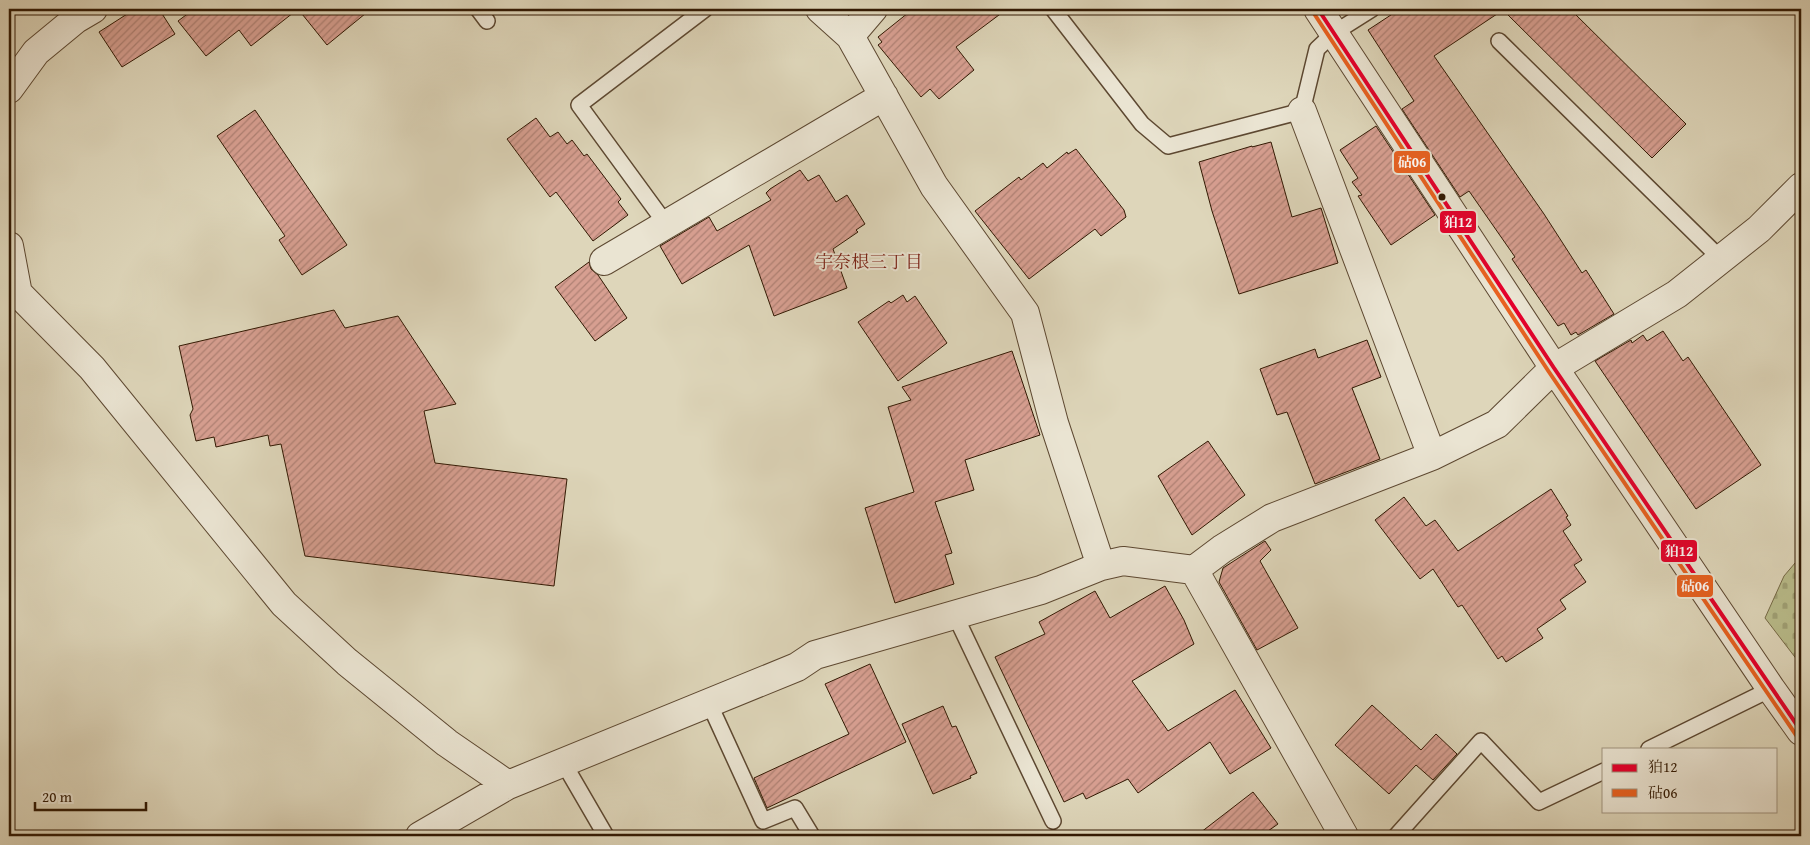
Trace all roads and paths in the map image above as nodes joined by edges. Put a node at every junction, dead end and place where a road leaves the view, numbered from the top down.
1 (705, 9) edge
2 (820, 9) edge
3 (873, 9) edge
4 (1053, 9) edge
5 (1318, 9) edge
6 (1372, 9) edge
7 (74, 12) edge
8 (1334, 33) junction
9 (850, 36) junction
10 (1499, 41) dead end
11 (9, 88) edge
12 (884, 96) junction
13 (1302, 111) junction
14 (1801, 186) edge
15 (666, 224) junction
16 (9, 246) edge
17 (1721, 258) junction
18 (604, 261) dead end
19 (13, 289) edge
20 (1554, 368) junction
21 (1432, 456) junction
22 (1101, 566) junction
23 (1194, 570) junction
24 (955, 615) junction
25 (1771, 689) junction
26 (709, 703) junction
27 (1801, 731) edge
28 (1650, 748) edge
29 (563, 762) junction
30 (1602, 772) edge
31 (508, 785) junction
32 (1053, 821) dead end
33 (420, 836) edge
34 (606, 836) edge
35 (812, 836) edge
36 (1344, 836) edge
37 (1396, 836) edge

1 - 15 lane
2 - 9 street
3 - 9 street
4 - 13 lane
5 - 8 street
6 - 8 lane
7 - 11 street
8 - 13 lane
8 - 20 street
9 - 12 street
10 - 17 lane
12 - 15 street
12 - 22 street
13 - 21 street
14 - 17 street
15 - 18 street
16 - 19 street
17 - 20 street
19 - 31 street
20 - 21 street
20 - 25 street
21 - 23 street
22 - 23 street
22 - 24 street
23 - 36 street
24 - 26 street
24 - 32 lane
25 - 27 street
25 - 28 lane
26 - 29 street
26 - 35 lane
29 - 31 street
29 - 34 lane
30 - 37 lane
31 - 33 street

